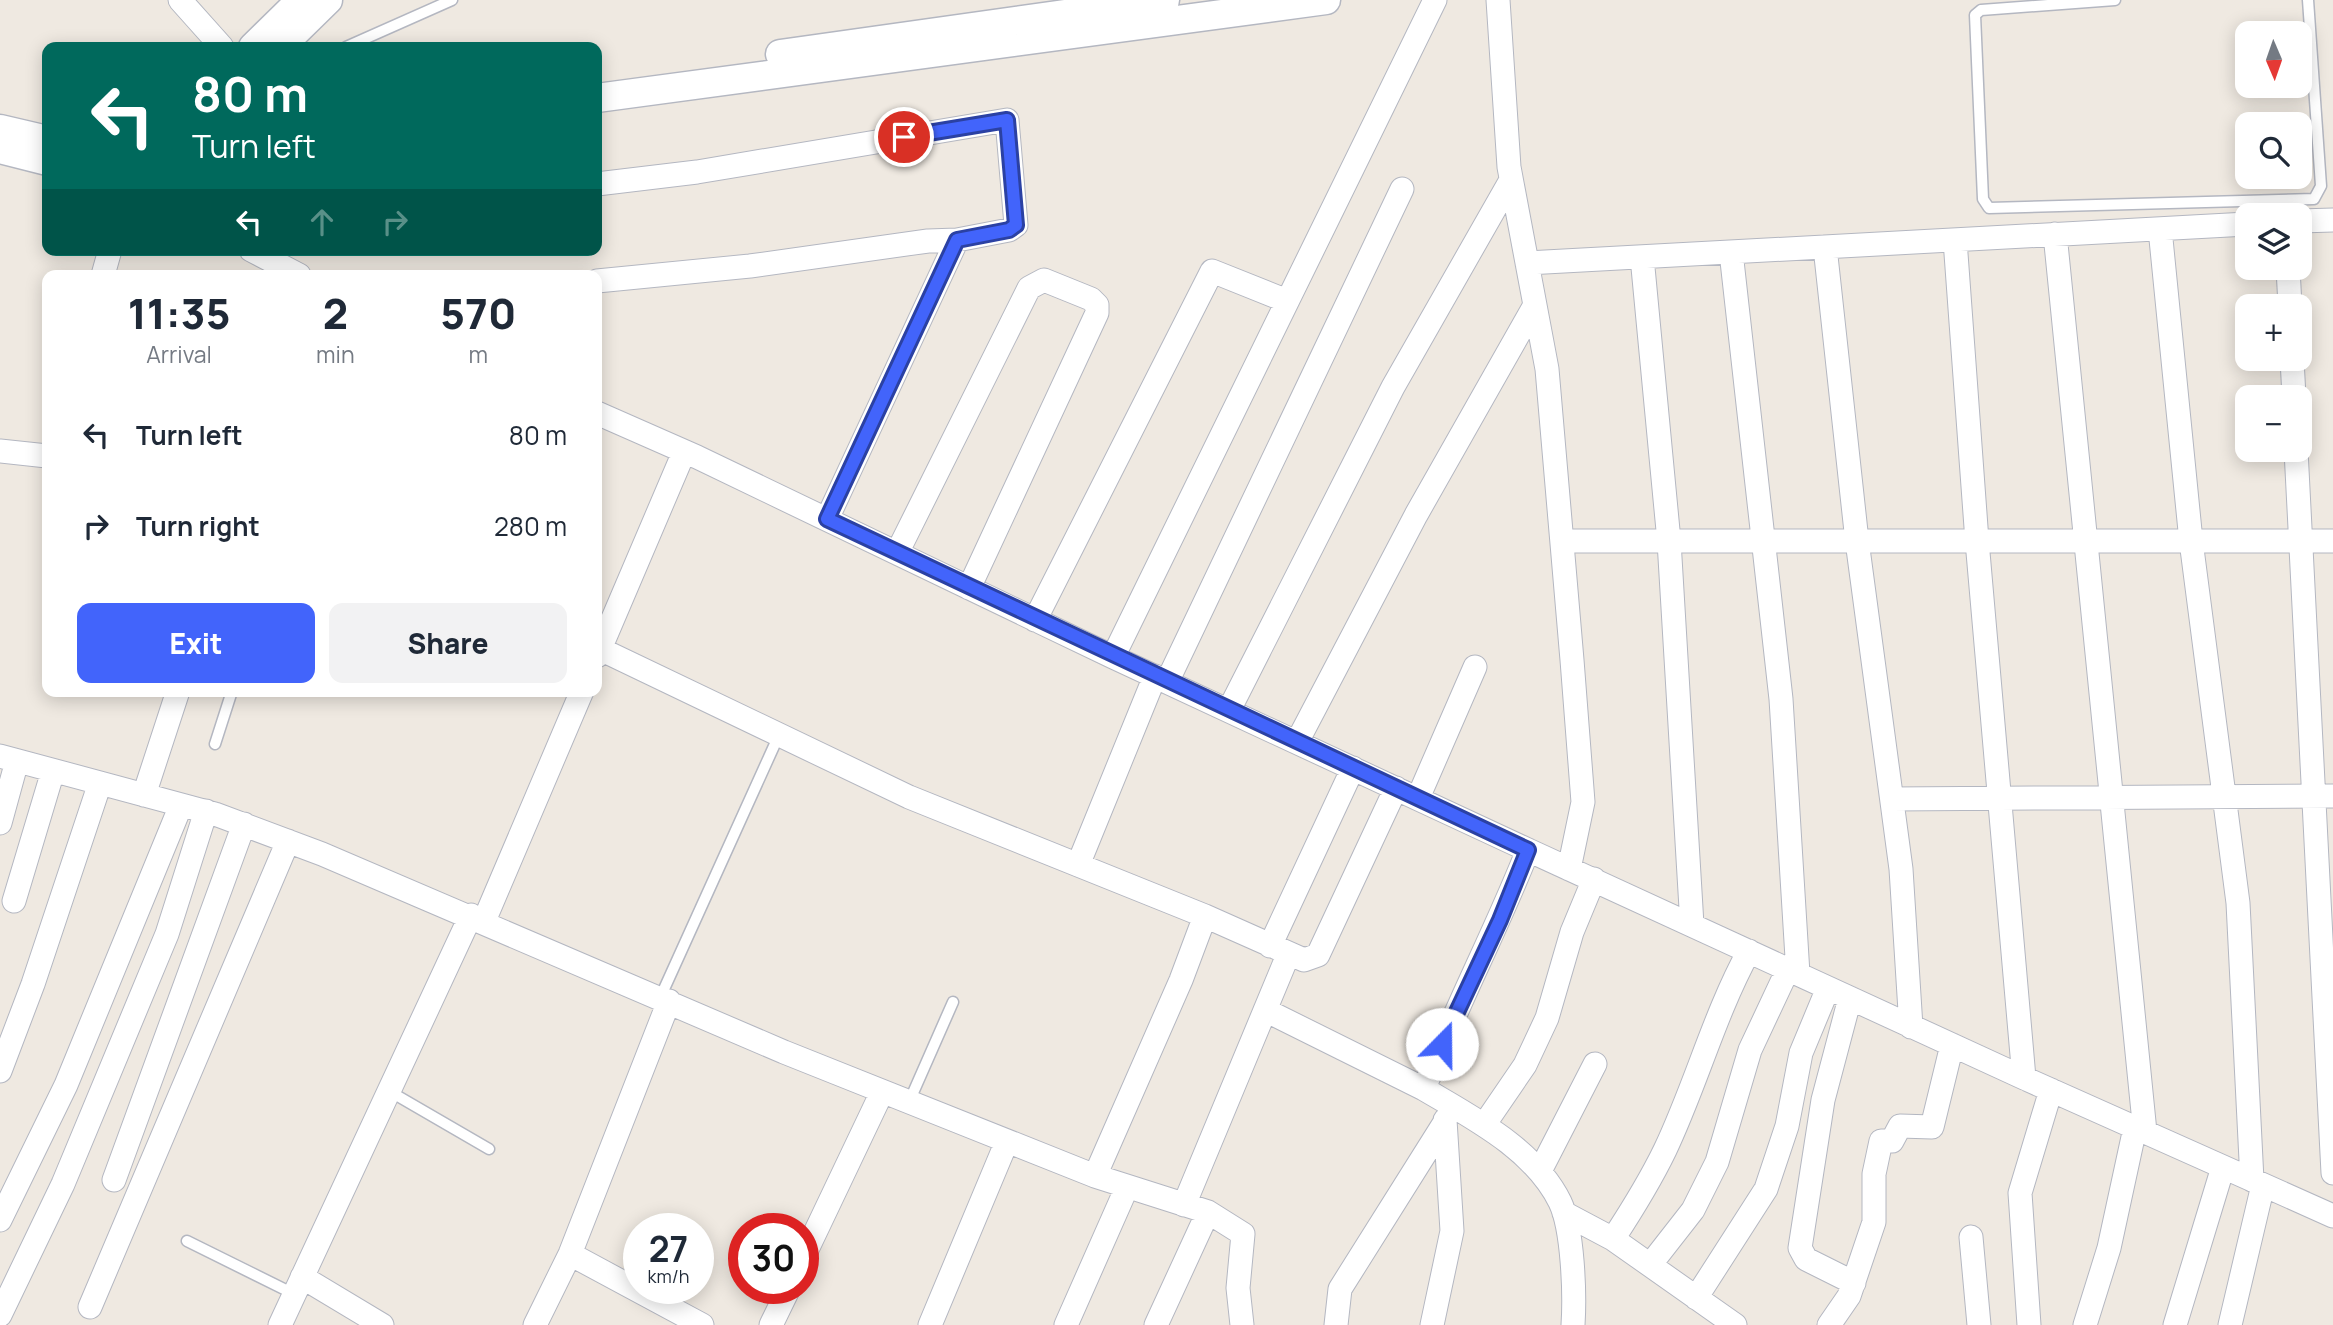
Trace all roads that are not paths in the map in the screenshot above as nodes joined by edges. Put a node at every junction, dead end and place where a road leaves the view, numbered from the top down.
1 (180, 0) edge
2 (301, 0) edge
3 (328, 0) edge
4 (452, 0) edge
5 (1165, 0) edge
6 (1326, 0) edge
7 (1435, 0) edge
8 (1498, 0) edge
9 (2115, 0) edge
10 (2308, 0) edge
11 (1210, 8) edge
12 (218, 42) edge
13 (258, 42) edge
14 (285, 42) edge
15 (357, 42) edge
16 (602, 78) edge
17 (602, 97) edge
18 (0, 129) edge
19 (42, 139) edge
20 (0, 149) edge
21 (42, 160) edge
22 (1511, 180) junction
23 (602, 183) edge
24 (1402, 189) dead end
25 (2333, 220) edge
26 (2312, 221) edge
27 (2235, 225) edge
28 (2160, 229) junction
29 (2055, 234) junction
30 (957, 240) junction
31 (1955, 240) junction
32 (1825, 247) junction
33 (1731, 252) junction
34 (1642, 257) junction
35 (261, 261) edge
36 (1527, 263) junction
37 (285, 270) edge
38 (602, 281) edge
39 (1287, 301) junction
40 (1535, 305) junction
41 (602, 415) edge
42 (0, 451) edge
43 (684, 452) junction
44 (42, 455) edge
45 (2297, 462) edge
46 (827, 519) junction
47 (1562, 541) junction
48 (1669, 541) junction
49 (1765, 541) junction
50 (1857, 541) junction
51 (1977, 541) junction
52 (2086, 541) junction
53 (2191, 541) junction
54 (2301, 541) junction
55 (2333, 541) edge
56 (897, 553) junction
57 (969, 588) junction
58 (1035, 620) junction
59 (602, 644) edge
60 (602, 655) edge
61 (1113, 657) junction
62 (1475, 667) dead end
63 (1161, 679) junction
64 (176, 697) edge
65 (230, 697) edge
66 (579, 697) edge
67 (1229, 710) junction
68 (779, 735) junction
69 (1297, 742) junction
70 (215, 744) dead end
71 (9, 759) edge
72 (1353, 768) junction
73 (53, 771) junction
74 (100, 783) junction
75 (1396, 788) junction
76 (144, 795) junction
77 (2000, 797) junction
78 (2324, 797) edge
79 (1418, 798) junction
80 (2112, 798) junction
81 (2224, 798) junction
82 (1892, 799) junction
83 (181, 805) junction
84 (206, 811) junction
85 (0, 823) edge
86 (244, 824) junction
87 (288, 841) junction
88 (1528, 850) junction
89 (1078, 865) junction
90 (1569, 869) junction
91 (1594, 880) junction
92 (14, 901) dead end
93 (2327, 911) edge
94 (1205, 916) junction
95 (477, 918) junction
96 (1692, 925) junction
97 (1279, 951) junction
98 (1749, 951) junction
99 (1793, 972) junction
100 (1828, 988) junction
101 (1850, 998) junction
102 (664, 1000) junction
103 (953, 1002) dead end
104 (1265, 1010) junction
105 (1911, 1027) junction
106 (1952, 1045) junction
107 (1595, 1064) dead end
108 (0, 1072) edge
109 (2024, 1079) junction
110 (2051, 1090) junction
111 (388, 1091) junction
112 (883, 1092) junction
113 (909, 1102) junction
114 (1438, 1104) junction
115 (1484, 1125) junction
116 (2140, 1130) junction
117 (1007, 1141) junction
118 (489, 1149) dead end
119 (2224, 1167) junction
120 (1540, 1171) junction
121 (2333, 1174) edge
122 (1095, 1176) junction
123 (114, 1180) dead end
124 (2258, 1183) junction
125 (1127, 1187) junction
126 (1184, 1205) junction
127 (1208, 1212) junction
128 (1564, 1213) junction
129 (2333, 1216) edge
130 (0, 1220) edge
131 (819, 1225) edge
132 (1971, 1237) dead end
133 (1613, 1239) junction
134 (187, 1241) dead end
135 (570, 1254) junction
136 (1650, 1265) junction
137 (1854, 1283) junction
138 (298, 1286) junction
139 (1696, 1298) junction
140 (781, 1304) edge
141 (90, 1307) dead end
142 (0, 1315) edge
143 (280, 1325) edge
144 (382, 1325) edge
145 (535, 1325) edge
146 (702, 1325) edge
147 (771, 1325) edge
148 (930, 1325) edge
149 (1066, 1325) edge
150 (1156, 1325) edge
151 (1242, 1325) edge
152 (1336, 1325) edge
153 (1432, 1325) edge
154 (1573, 1325) edge
155 (1735, 1325) edge
156 (1829, 1325) edge
157 (1979, 1325) edge
158 (2029, 1325) edge
159 (2085, 1325) edge
160 (2175, 1325) edge
161 (2230, 1325) edge

1 - 12 street
2 - 13 street
3 - 14 street
4 - 15 lane
5 - 16 street
6 - 11 street
7 - 39 street
8 - 22 street
9 - 10 lane
11 - 17 street
18 - 19 street
20 - 21 street
22 - 36 street
22 - 67 street
23 - 30 street
24 - 63 street
25 - 26 street
27 - 28 street
28 - 29 street
28 - 53 street
29 - 31 street
29 - 52 street
30 - 38 street
30 - 46 street
31 - 32 street
31 - 51 street
32 - 33 street
32 - 50 street
33 - 34 street
33 - 49 street
34 - 36 street
34 - 48 street
35 - 37 street
36 - 40 street
39 - 58 street
39 - 61 street
40 - 47 street
40 - 69 street
41 - 43 street
42 - 44 street
43 - 46 street
43 - 59 street
45 - 54 street
46 - 56 street
47 - 48 street
47 - 90 street
48 - 49 street
48 - 96 street
49 - 50 street
49 - 99 street
50 - 51 street
50 - 82 street
51 - 52 street
51 - 77 street
52 - 53 street
52 - 80 street
53 - 54 street
53 - 81 street
54 - 55 street
54 - 78 street
56 - 57 street
56 - 57 street
57 - 58 street
58 - 61 street
60 - 68 street
61 - 63 street
62 - 79 street
63 - 67 street
63 - 89 street
64 - 76 street
65 - 70 lane
66 - 95 street
67 - 69 street
68 - 89 street
68 - 102 lane
69 - 72 street
71 - 73 street
71 - 85 street
72 - 75 street
72 - 97 street
73 - 74 street
73 - 92 street
74 - 76 street
74 - 108 street
75 - 79 street
75 - 97 street
76 - 83 street
77 - 80 street
77 - 82 street
77 - 109 street
78 - 81 street
78 - 93 street
79 - 88 street
80 - 81 street
80 - 116 street
81 - 124 street
82 - 105 street
83 - 84 street
83 - 130 street
84 - 86 street
84 - 142 street
86 - 87 street
86 - 123 street
87 - 95 street
87 - 141 street
88 - 90 street
88 - 114 street
89 - 94 street
90 - 91 street
91 - 96 street
91 - 115 street
93 - 121 street
94 - 97 street
94 - 122 street
95 - 102 street
95 - 111 street
96 - 98 street
97 - 104 street
98 - 99 street
98 - 133 street
99 - 100 street
99 - 136 street
100 - 101 street
100 - 139 street
101 - 105 street
101 - 137 street
102 - 112 street
102 - 135 street
103 - 113 lane
104 - 114 street
104 - 126 street
105 - 106 street
106 - 109 street
106 - 137 street
107 - 120 street
109 - 110 street
110 - 116 street
110 - 158 street
111 - 118 lane
111 - 138 street
112 - 113 street
112 - 131 street
113 - 117 street
114 - 115 street
114 - 152 street
114 - 153 street
115 - 120 street
116 - 119 street
116 - 159 street
117 - 122 street
117 - 148 street
119 - 124 street
119 - 160 street
120 - 128 street
122 - 125 street
124 - 129 street
124 - 161 street
125 - 126 street
125 - 149 street
126 - 127 street
127 - 150 street
127 - 151 street
128 - 133 street
128 - 154 street
132 - 157 street
133 - 136 street
134 - 138 lane
135 - 145 street
135 - 146 street
136 - 139 street
137 - 156 street
138 - 143 street
138 - 144 street
139 - 155 street
140 - 147 street

